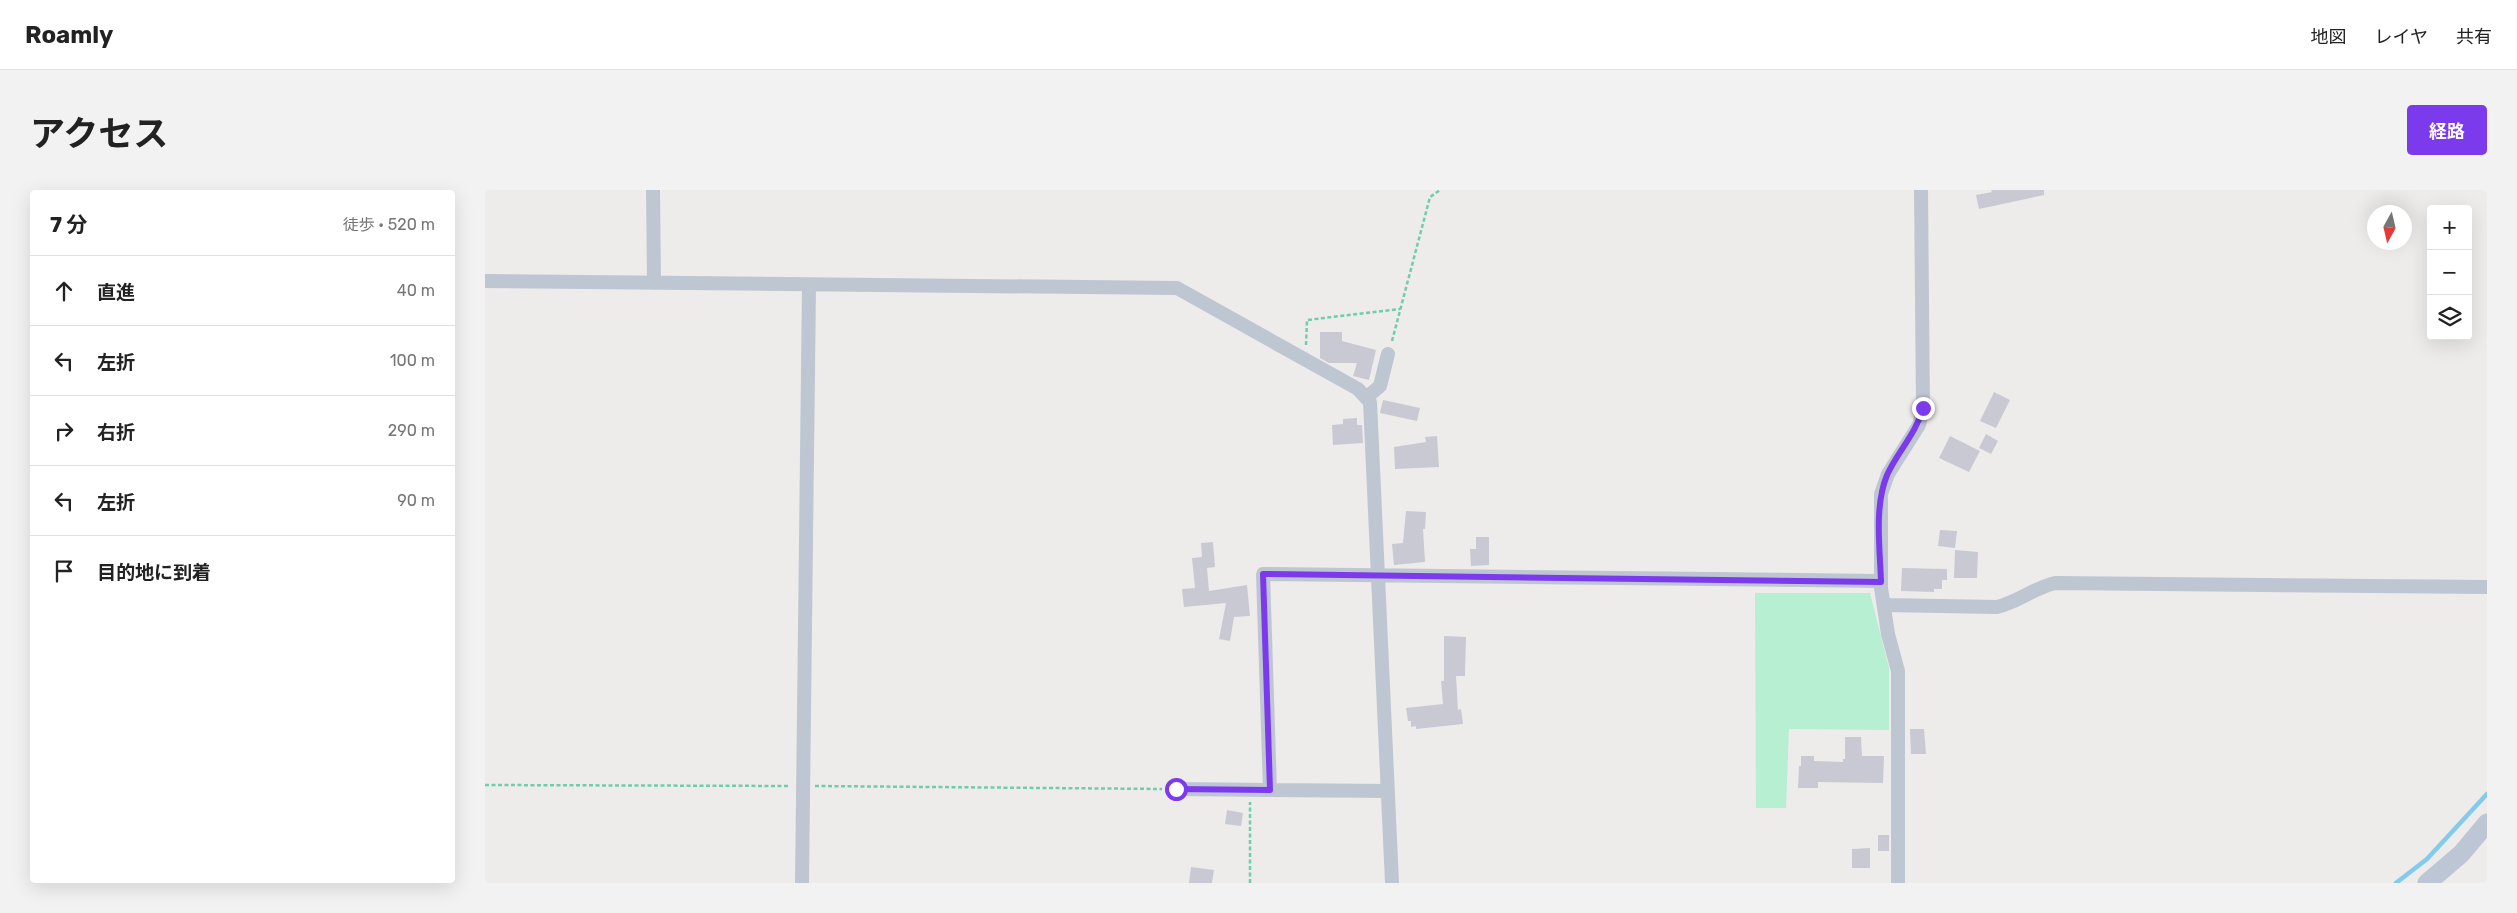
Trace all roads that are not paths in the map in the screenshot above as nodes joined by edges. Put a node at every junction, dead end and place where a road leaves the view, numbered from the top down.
1 (653, 190) edge
2 (1921, 190) edge
3 (485, 281) edge
4 (654, 283) junction
5 (809, 285) junction
6 (1388, 354) road end
7 (1366, 398) junction
8 (1378, 577) junction
9 (1881, 582) junction
10 (2487, 587) edge
11 (1884, 605) junction
12 (1176, 789) road end
13 (1270, 790) junction
14 (1388, 791) junction
15 (2487, 823) edge
16 (802, 883) edge
17 (1392, 883) edge
18 (1898, 883) edge
19 (2427, 883) edge

1 - 4 street
2 - 9 street
3 - 4 street
4 - 5 street
5 - 7 street
5 - 16 street
6 - 7 street
7 - 8 street
8 - 9 street
8 - 13 street
8 - 14 street
9 - 11 street
10 - 11 street
11 - 18 street
12 - 13 street
13 - 14 street
14 - 17 street
15 - 19 main road

